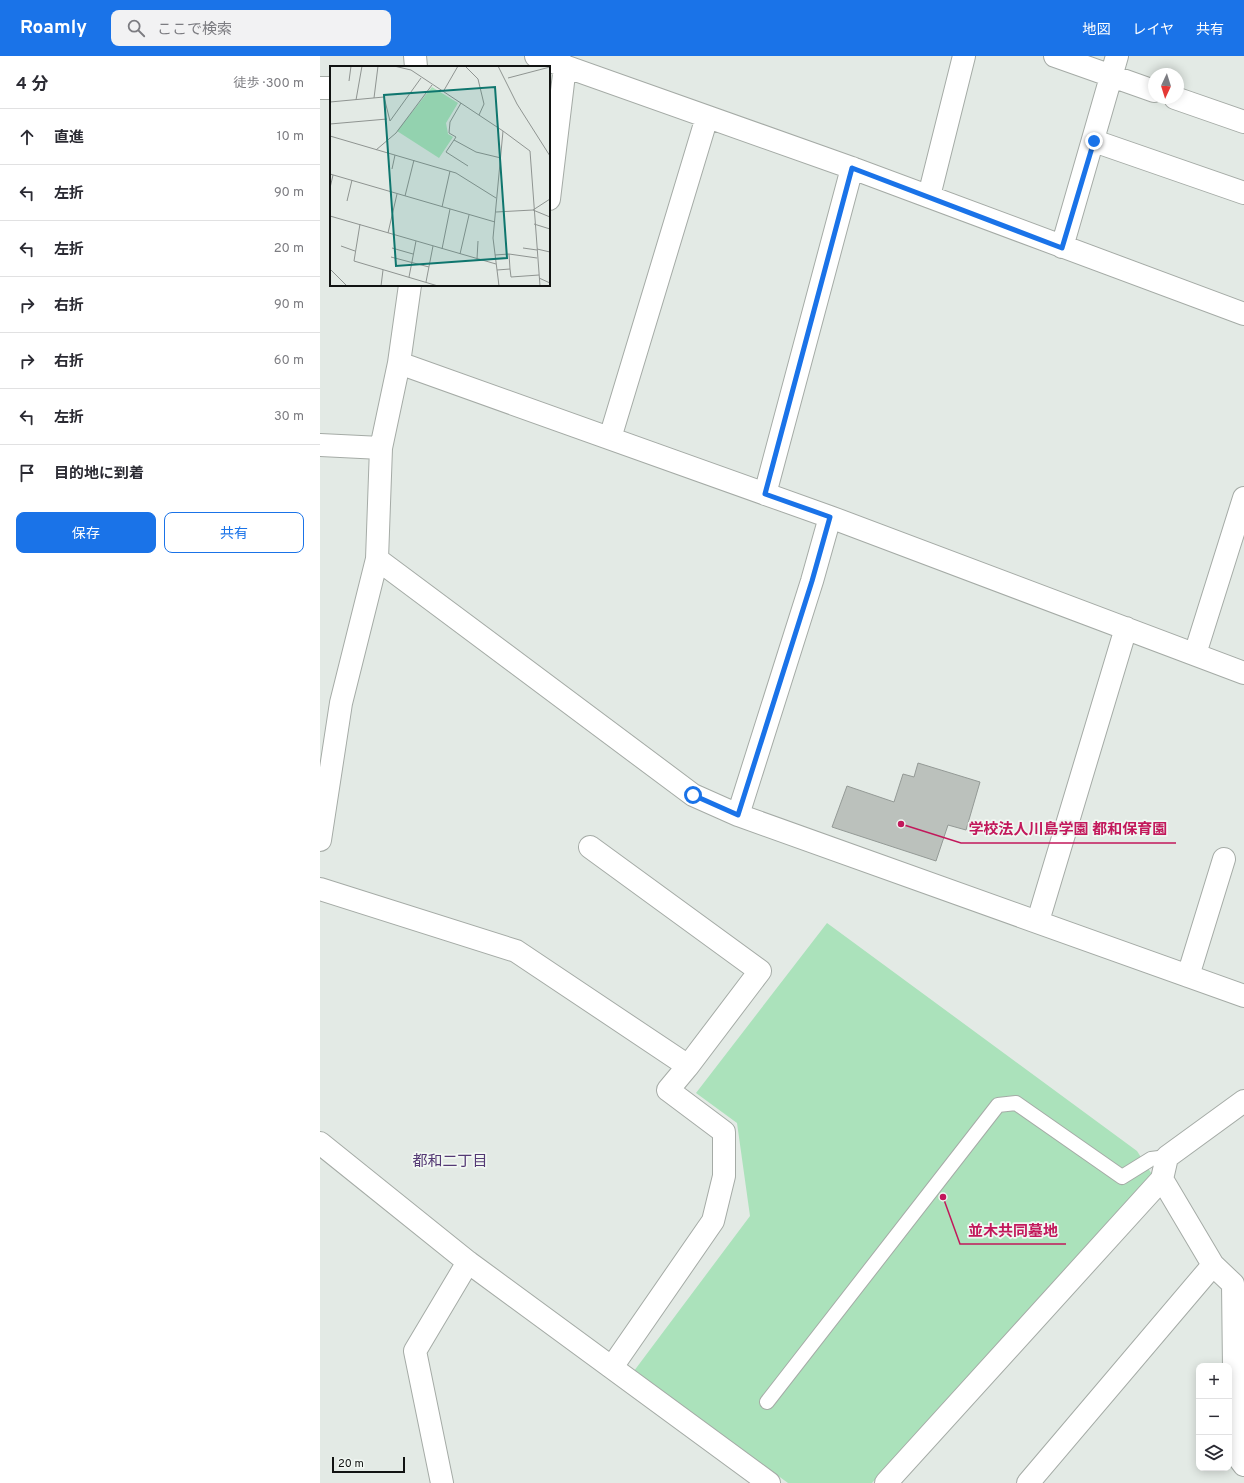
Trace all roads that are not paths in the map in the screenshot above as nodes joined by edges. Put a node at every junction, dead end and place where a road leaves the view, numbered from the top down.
1 (415, 56) edge
2 (536, 56) edge
3 (964, 56) edge
4 (1055, 56) edge
5 (416, 66) edge
6 (565, 66) junction
7 (1114, 66) edge
8 (1148, 87) edge
9 (1184, 101) edge
10 (707, 117) junction
11 (1244, 122) edge
12 (1094, 141) junction
13 (852, 168) junction
14 (550, 191) edge
15 (1244, 193) edge
16 (929, 196) junction
17 (1062, 248) junction
18 (410, 286) edge
19 (1244, 314) edge
20 (399, 363) junction
21 (610, 438) junction
22 (320, 446) edge
23 (381, 448) junction
24 (765, 494) junction
25 (1244, 498) edge
26 (830, 517) junction
27 (377, 559) junction
28 (1126, 628) junction
29 (1195, 654) junction
30 (1244, 673) edge
31 (738, 815) junction
32 (320, 840) edge
33 (590, 847) dead end
34 (1224, 859) dead end
35 (320, 889) edge
36 (1038, 921) junction
37 (1188, 976) junction
38 (1244, 996) edge
39 (688, 1066) junction
40 (1244, 1102) edge
41 (320, 1143) edge
42 (1167, 1157) junction
43 (1162, 1179) junction
44 (468, 1262) junction
45 (1213, 1265) junction
46 (1238, 1283) edge
47 (612, 1367) junction
48 (767, 1402) dead end
49 (1244, 1465) edge
50 (755, 1479) edge
51 (442, 1483) edge
52 (886, 1483) edge
53 (1028, 1483) edge

1 - 5 street
2 - 6 street
3 - 16 street
4 - 7 street
6 - 10 street
6 - 14 street
7 - 8 street
7 - 12 street
9 - 11 street
10 - 13 street
10 - 21 street
12 - 15 street
12 - 17 street
13 - 16 street
13 - 24 street
16 - 17 street
17 - 19 street
18 - 20 street
20 - 21 street
20 - 23 street
21 - 24 street
22 - 23 street
23 - 27 street
24 - 26 street
25 - 29 street
26 - 28 street
26 - 31 street
27 - 31 street
27 - 32 street
28 - 29 street
28 - 36 street
29 - 30 street
31 - 36 street
33 - 39 street
34 - 37 street
35 - 39 street
36 - 37 street
37 - 38 street
39 - 47 street
40 - 42 street
41 - 44 street
42 - 43 street
42 - 48 lane
43 - 45 street
43 - 52 street
44 - 47 street
44 - 51 street
45 - 46 street
45 - 53 street
46 - 49 street
47 - 50 street

